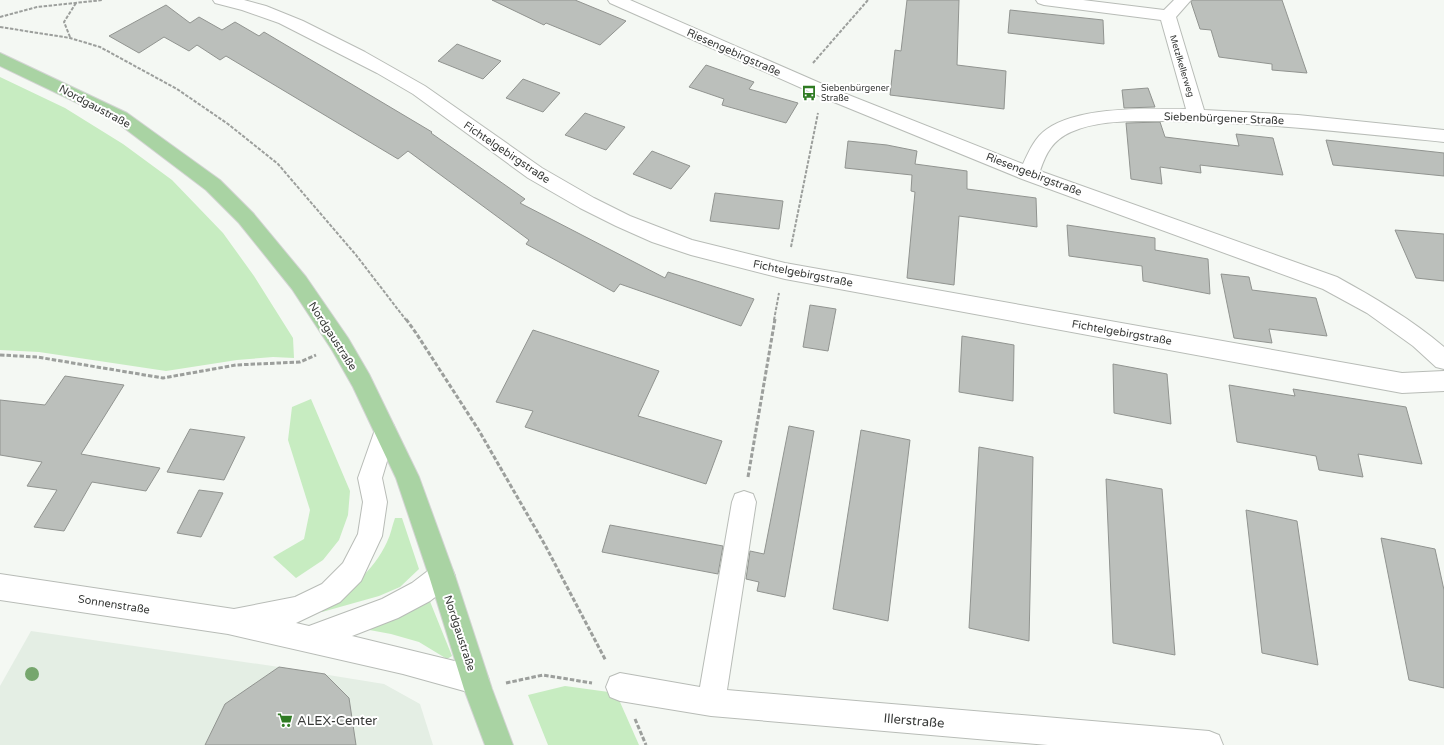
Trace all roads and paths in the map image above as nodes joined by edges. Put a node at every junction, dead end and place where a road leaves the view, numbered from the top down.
1 (104, 0) edge
2 (221, 0) edge
3 (616, 0) edge
4 (868, 0) edge
5 (1044, 0) edge
6 (1183, 0) edge
7 (76, 3) junction
8 (1168, 16) junction
9 (0, 17) edge
10 (0, 27) edge
11 (70, 38) junction
12 (0, 59) edge
13 (797, 80) junction
14 (1197, 115) junction
15 (1444, 136) edge
16 (1029, 174) junction
17 (340, 344) junction
18 (0, 355) edge
19 (1444, 360) edge
20 (1444, 381) edge
21 (386, 431) junction
22 (744, 502) dead end
23 (442, 576) junction
24 (1, 588) edge
25 (228, 621) junction
26 (307, 640) junction
27 (477, 685) junction
28 (620, 687) junction
29 (711, 702) junction
30 (499, 745) edge
31 (1209, 745) edge

1 - 7 path
2 - 20 street, Fichtelgebirgstraße
3 - 13 street, Riesengebirgstraße
4 - 13 path
5 - 8 street
6 - 8 street
7 - 9 path
7 - 11 path
8 - 14 street, Metzlkellerweg
10 - 11 path
11 - 28 path
12 - 17 main road, Nordgaustraße
13 - 16 street, Riesengebirgstraße
14 - 15 street, Siebenbürgener Straße
14 - 16 street, Siebenbürgener Straße
16 - 19 street, Riesengebirgstraße
17 - 18 path
17 - 21 main road, Nordgaustraße
21 - 23 main road, Nordgaustraße
21 - 25 street, Sonnenstraße
22 - 29 street
23 - 26 street
23 - 27 main road, Nordgaustraße
24 - 25 street, Sonnenstraße
25 - 26 street, Sonnenstraße
26 - 27 street, Sonnenstraße
27 - 28 path
27 - 30 main road, Nordgaustraße
28 - 29 street, Illerstraße
29 - 31 street, Illerstraße

